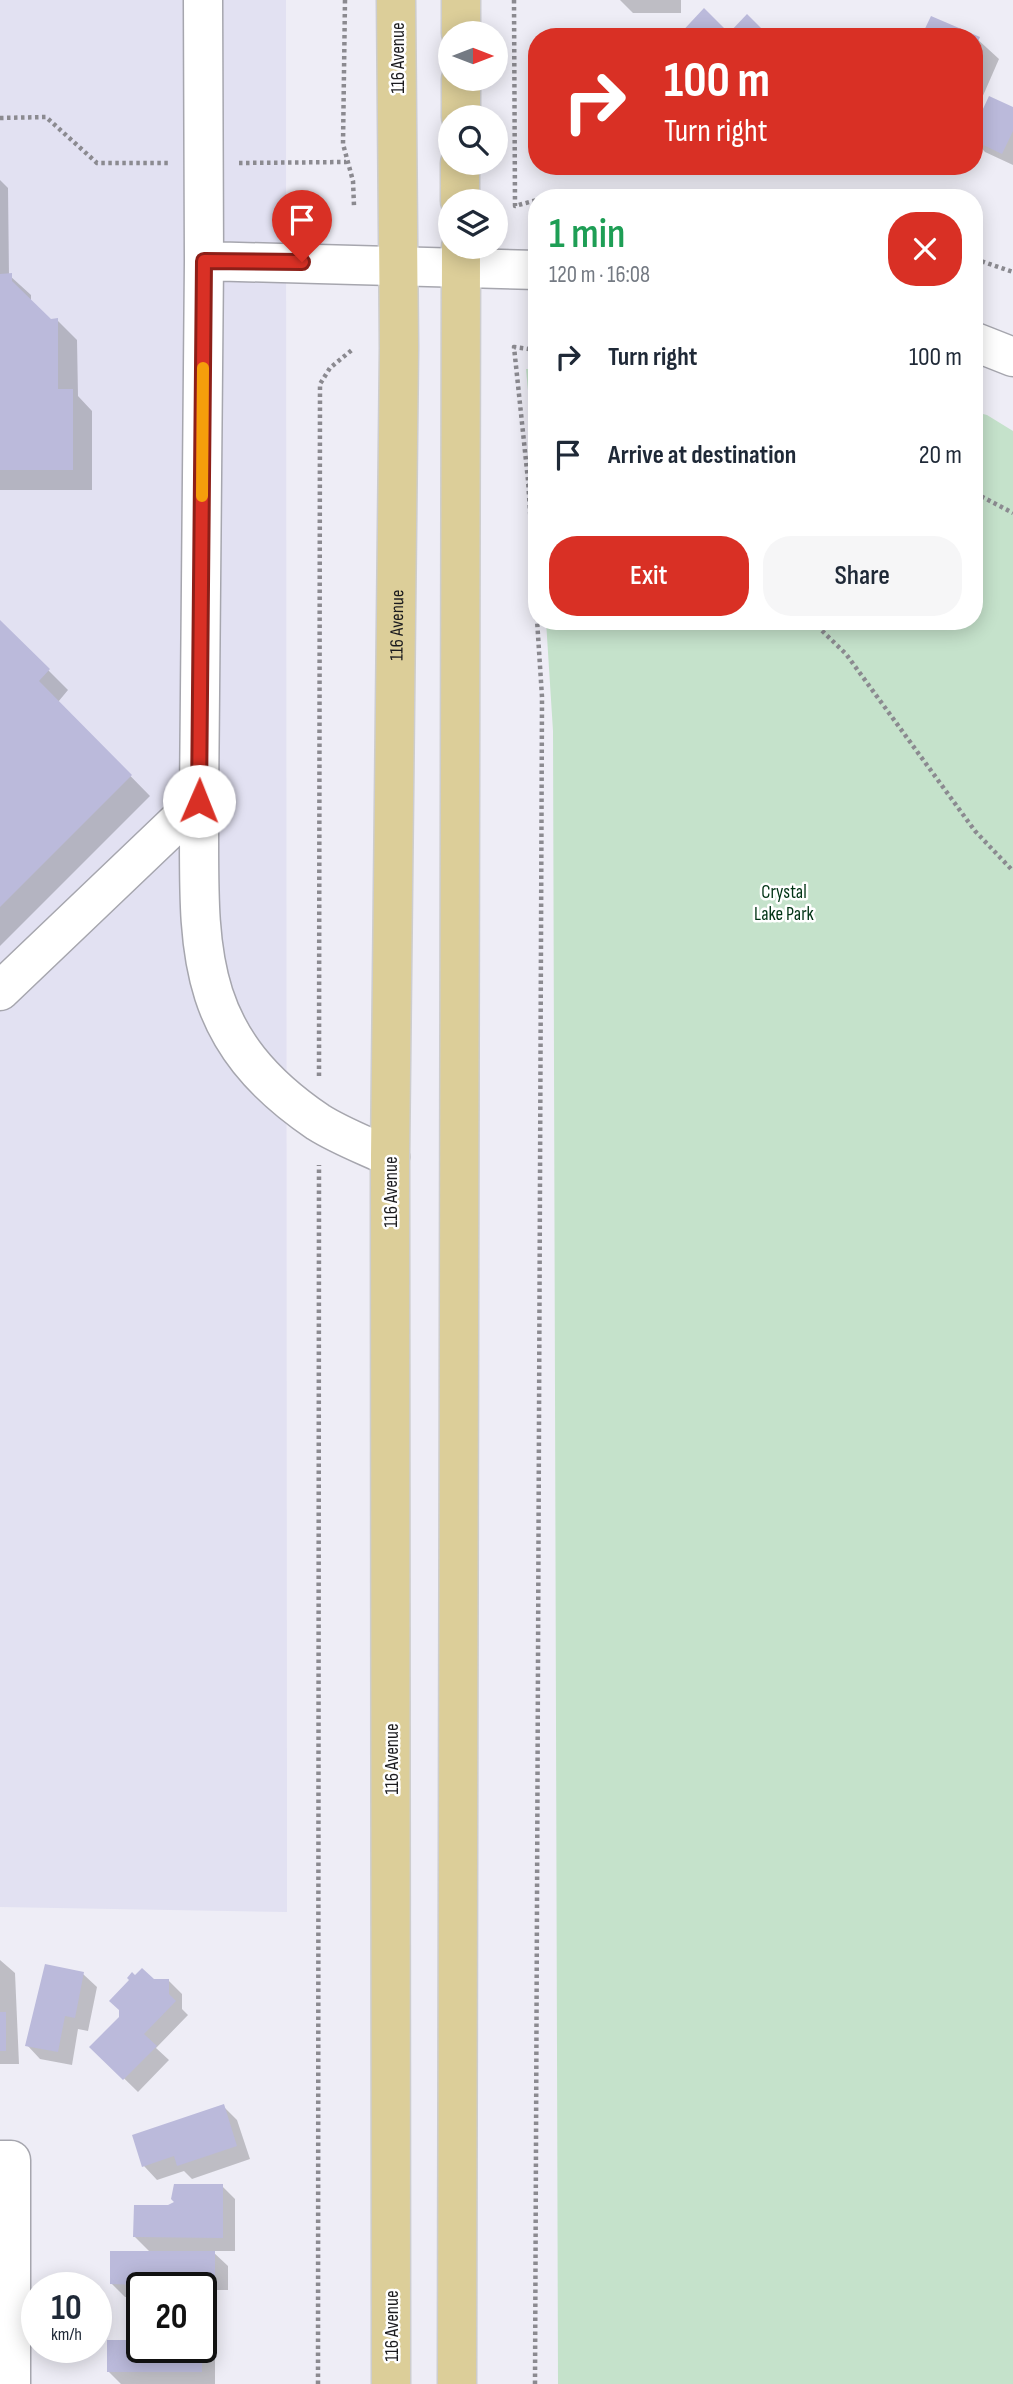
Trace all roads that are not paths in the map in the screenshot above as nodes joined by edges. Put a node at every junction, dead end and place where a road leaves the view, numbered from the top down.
1 (203, 0) edge
2 (397, 0) edge
3 (461, 0) edge
4 (461, 21) edge
5 (448, 259) edge
6 (461, 259) edge
7 (473, 259) edge
8 (204, 261) junction
9 (398, 267) junction
10 (528, 268) edge
11 (983, 345) edge
12 (1013, 357) edge
13 (199, 801) junction
14 (0, 991) edge
15 (390, 1157) junction
16 (6, 2160) edge
17 (11, 2384) edge
18 (391, 2384) edge
19 (457, 2384) edge

1 - 8 street
2 - 9 main road, 116 Avenue
3 - 4 main road
5 - 9 street
6 - 19 main road
7 - 10 street
8 - 9 street
8 - 13 street
9 - 15 main road, 116 Avenue
11 - 12 street
13 - 14 street
13 - 15 street
15 - 18 main road, 116 Avenue
16 - 17 street

